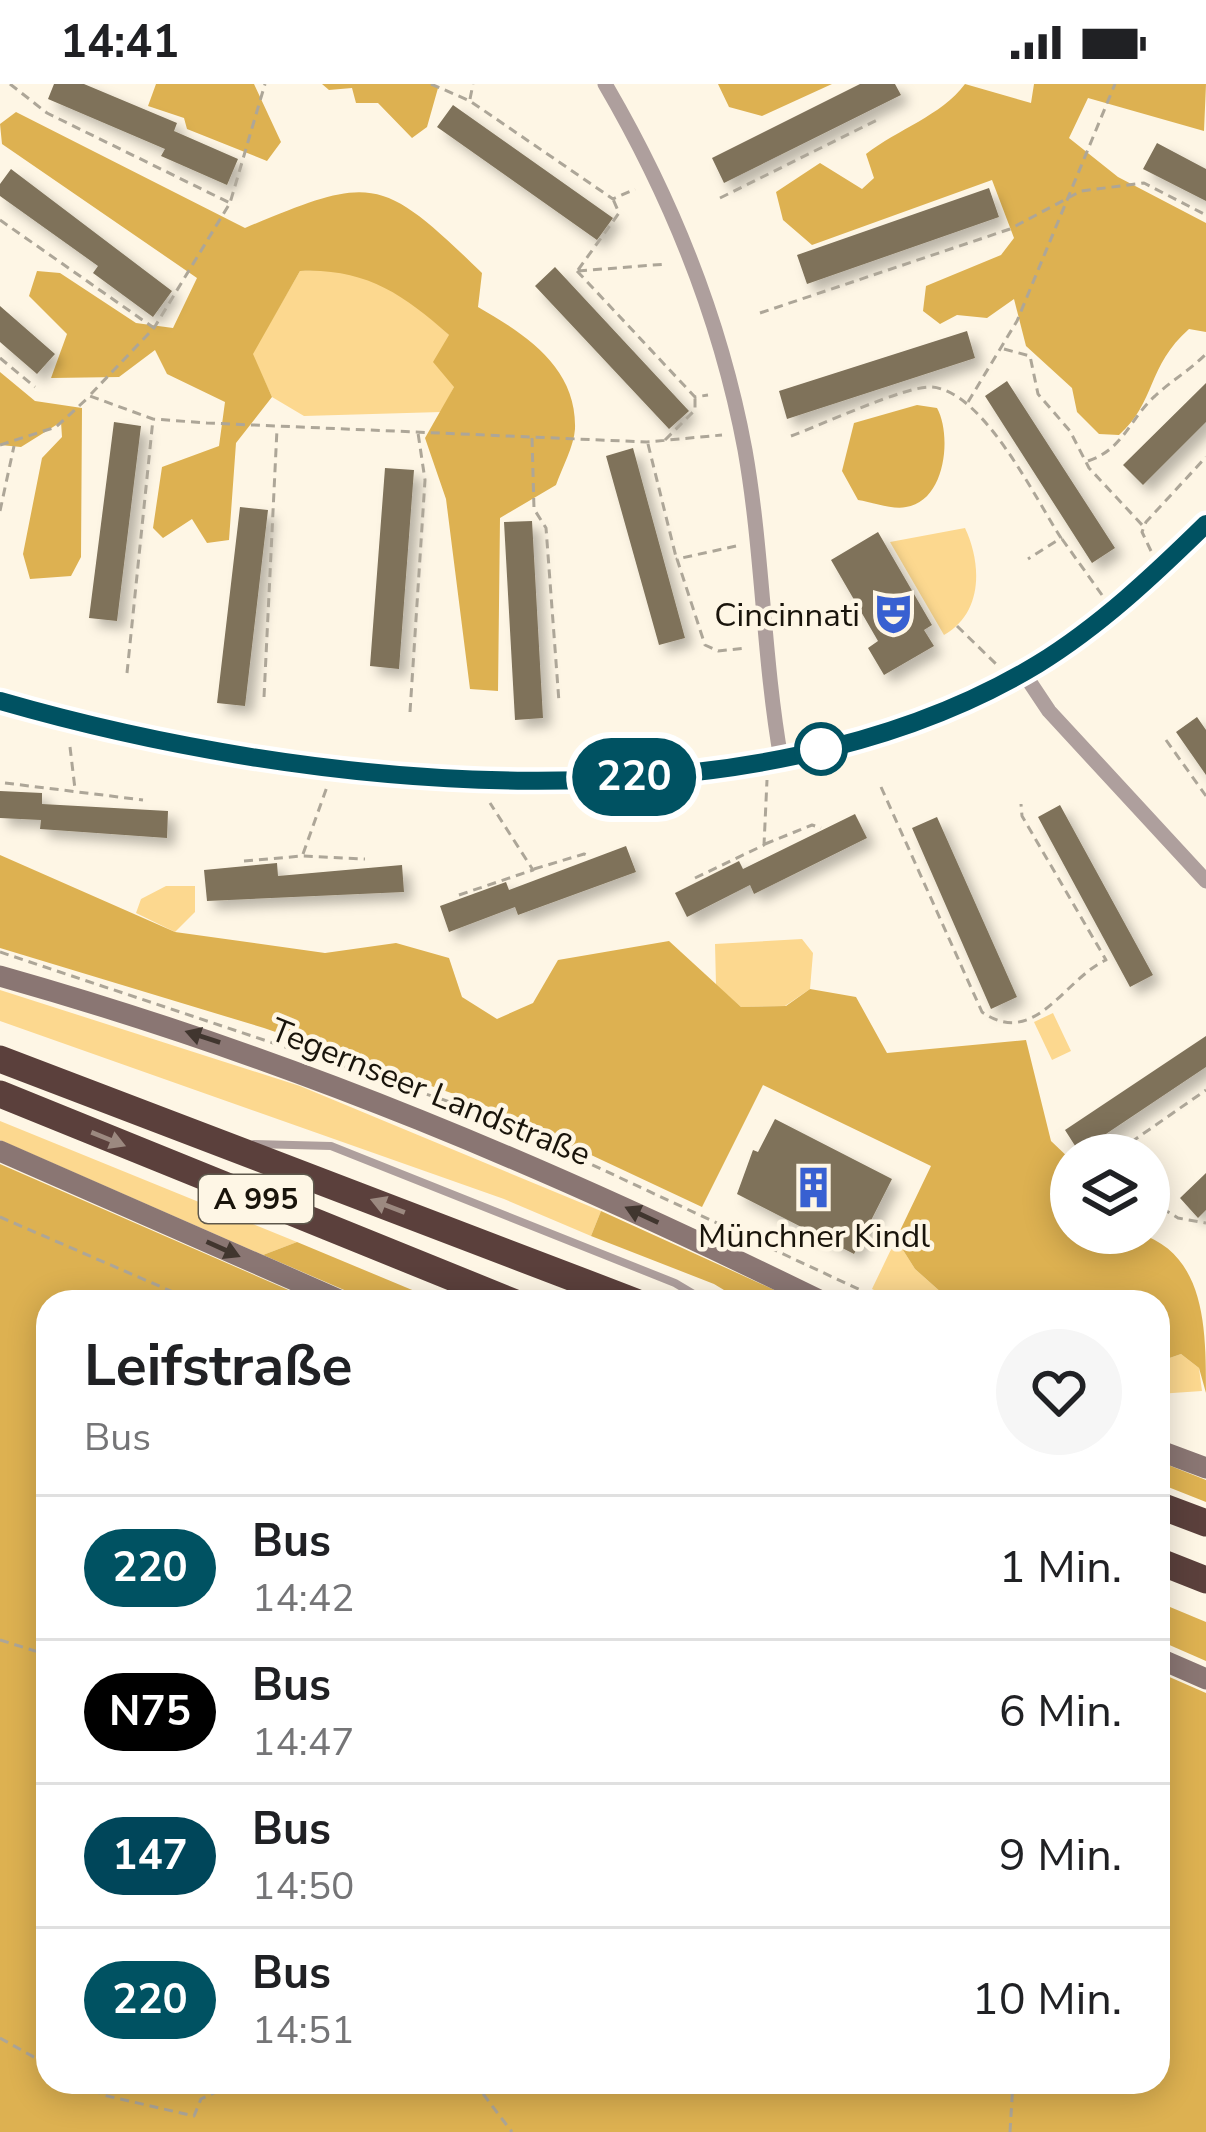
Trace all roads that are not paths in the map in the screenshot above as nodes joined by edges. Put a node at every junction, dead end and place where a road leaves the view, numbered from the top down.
1 (604, 84) edge
2 (1206, 524) edge
3 (1023, 672) junction
4 (0, 700) edge
5 (781, 759) junction
6 (1206, 881) edge
7 (0, 976) edge
8 (0, 1060) edge
9 (0, 1094) edge
10 (230, 1144) junction
11 (0, 1151) edge
12 (317, 1290) edge
13 (483, 1290) edge
14 (605, 1290) edge
15 (688, 1290) edge
16 (798, 1290) edge
17 (1170, 1454) edge
18 (1206, 1468) edge
19 (1170, 1510) edge
20 (1206, 1523) edge
21 (1170, 1566) edge
22 (1206, 1580) edge
23 (1170, 1663) edge
24 (1206, 1679) edge

1 - 5 street
2 - 3 street
3 - 5 street
3 - 6 street
4 - 5 street
16 -> 7 main road, Tegernseer Landstraße
8 - 10 highway, A 995
9 -> 13 highway, A 995
14 -> 10 highway, A 995
10 - 15 lane
11 -> 12 main road
17 - 18 main road
19 - 20 highway
21 - 22 highway
23 - 24 main road

